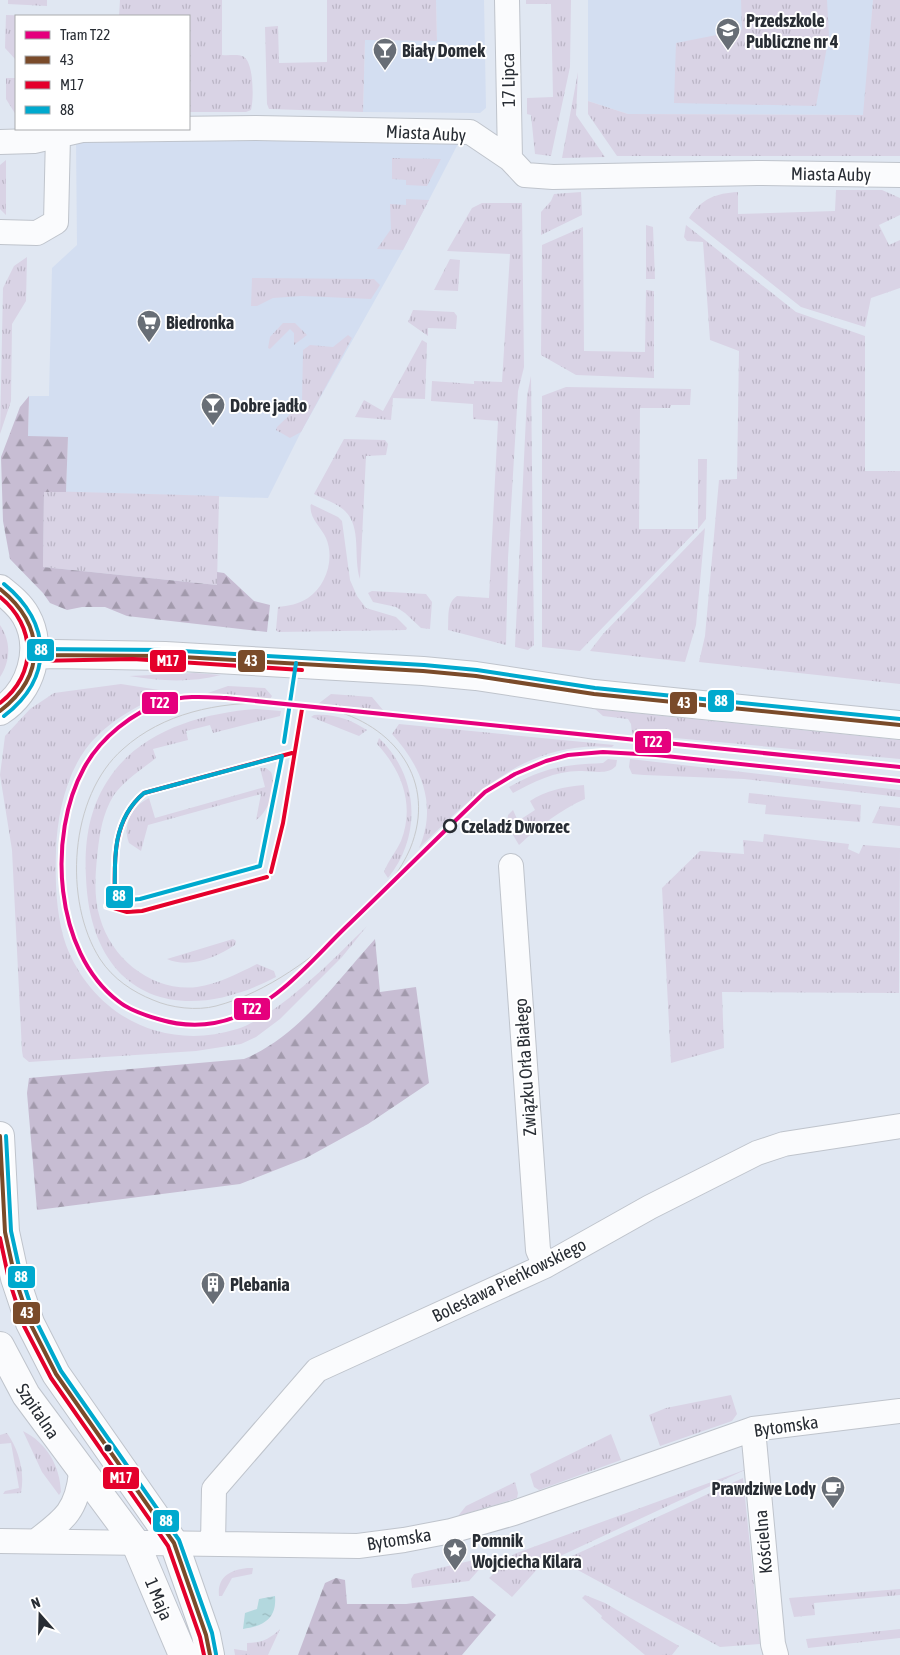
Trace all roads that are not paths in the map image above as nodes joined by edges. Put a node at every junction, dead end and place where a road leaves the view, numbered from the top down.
1 (506, 0) edge
2 (190, 129) edge
3 (82, 130) edge
4 (58, 135) junction
5 (0, 142) edge
6 (510, 159) junction
7 (900, 175) edge
8 (0, 232) edge
9 (0, 588) edge
10 (34, 655) junction
11 (0, 711) edge
12 (900, 725) edge
13 (511, 866) dead end
14 (900, 1126) edge
15 (0, 1136) edge
16 (0, 1148) edge
17 (546, 1266) junction
18 (0, 1346) edge
19 (900, 1411) edge
20 (753, 1429) junction
21 (81, 1472) junction
22 (0, 1541) edge
23 (36, 1542) junction
24 (135, 1542) junction
25 (174, 1543) junction
26 (213, 1544) junction
27 (183, 1655) edge
28 (210, 1655) edge
29 (776, 1655) edge

1 - 6 street, 17 Lipca
2 - 6 street, Miasta Auby
3 - 4 street, Miasta Auby
4 - 5 street, Miasta Auby
4 - 8 street
6 - 7 street, Miasta Auby
9 - 10 street
10 - 11 street
10 - 12 street
13 - 17 street, Związku Orła Białego
14 - 17 street, Bolesława Pieńkowskiego
15 - 16 street, Szpitalna
16 - 25 street, Szpitalna
17 - 26 street, Bolesława Pieńkowskiego
18 - 21 street, Szpitalna
19 - 20 street, Bytomska
20 - 26 street, Bytomska
20 - 29 street, Kościelna
21 - 23 street
21 - 24 street, Szpitalna
22 - 23 street, Bytomska
23 - 24 street, Bytomska
24 - 25 street, Bytomska
24 - 27 street, 1 Maja
25 - 26 street, Bytomska
25 - 28 street, 1 Maja

